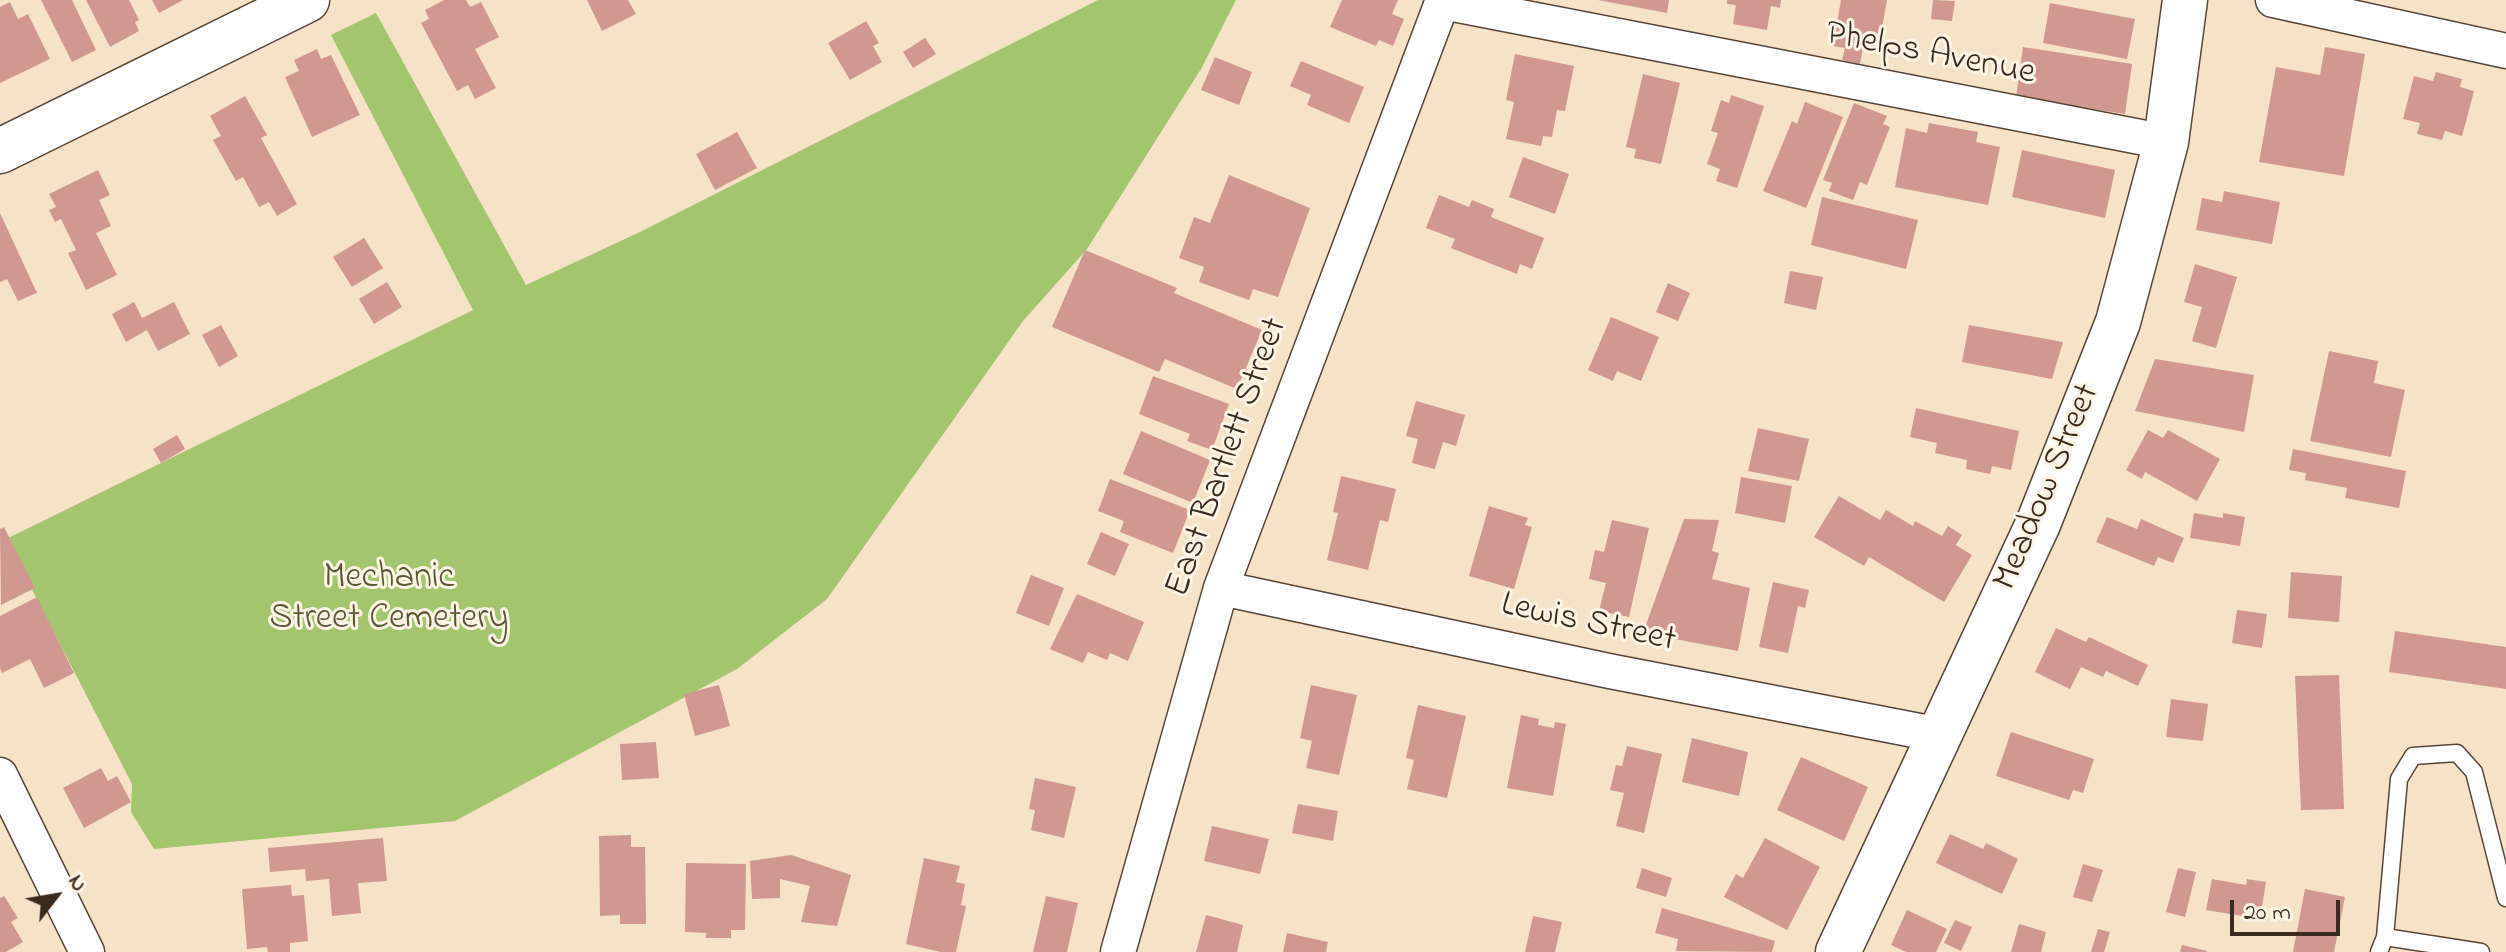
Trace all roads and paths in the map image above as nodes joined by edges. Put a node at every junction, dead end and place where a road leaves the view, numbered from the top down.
1 (307, 0) edge
2 (2185, 0) edge
3 (2273, 0) edge
4 (1443, 1) edge
5 (2506, 51) edge
6 (2166, 142) junction
7 (0, 151) edge
8 (1221, 588) junction
9 (1940, 735) junction
10 (0, 775) edge
11 (2506, 898) edge
12 (2382, 945) edge
13 (87, 952) edge
14 (1118, 952) edge
15 (1838, 952) edge
16 (2481, 952) edge

1 - 7 street
2 - 6 street, Meadow Street
3 - 5 street
4 - 6 street, Phelps Avenue
4 - 8 street, East Bartlett Street
6 - 9 street, Meadow Street
8 - 9 street, Lewis Street
8 - 14 street, East Bartlett Street
9 - 15 street, Meadow Street
10 - 13 street
11 - 12 lane
12 - 16 lane

